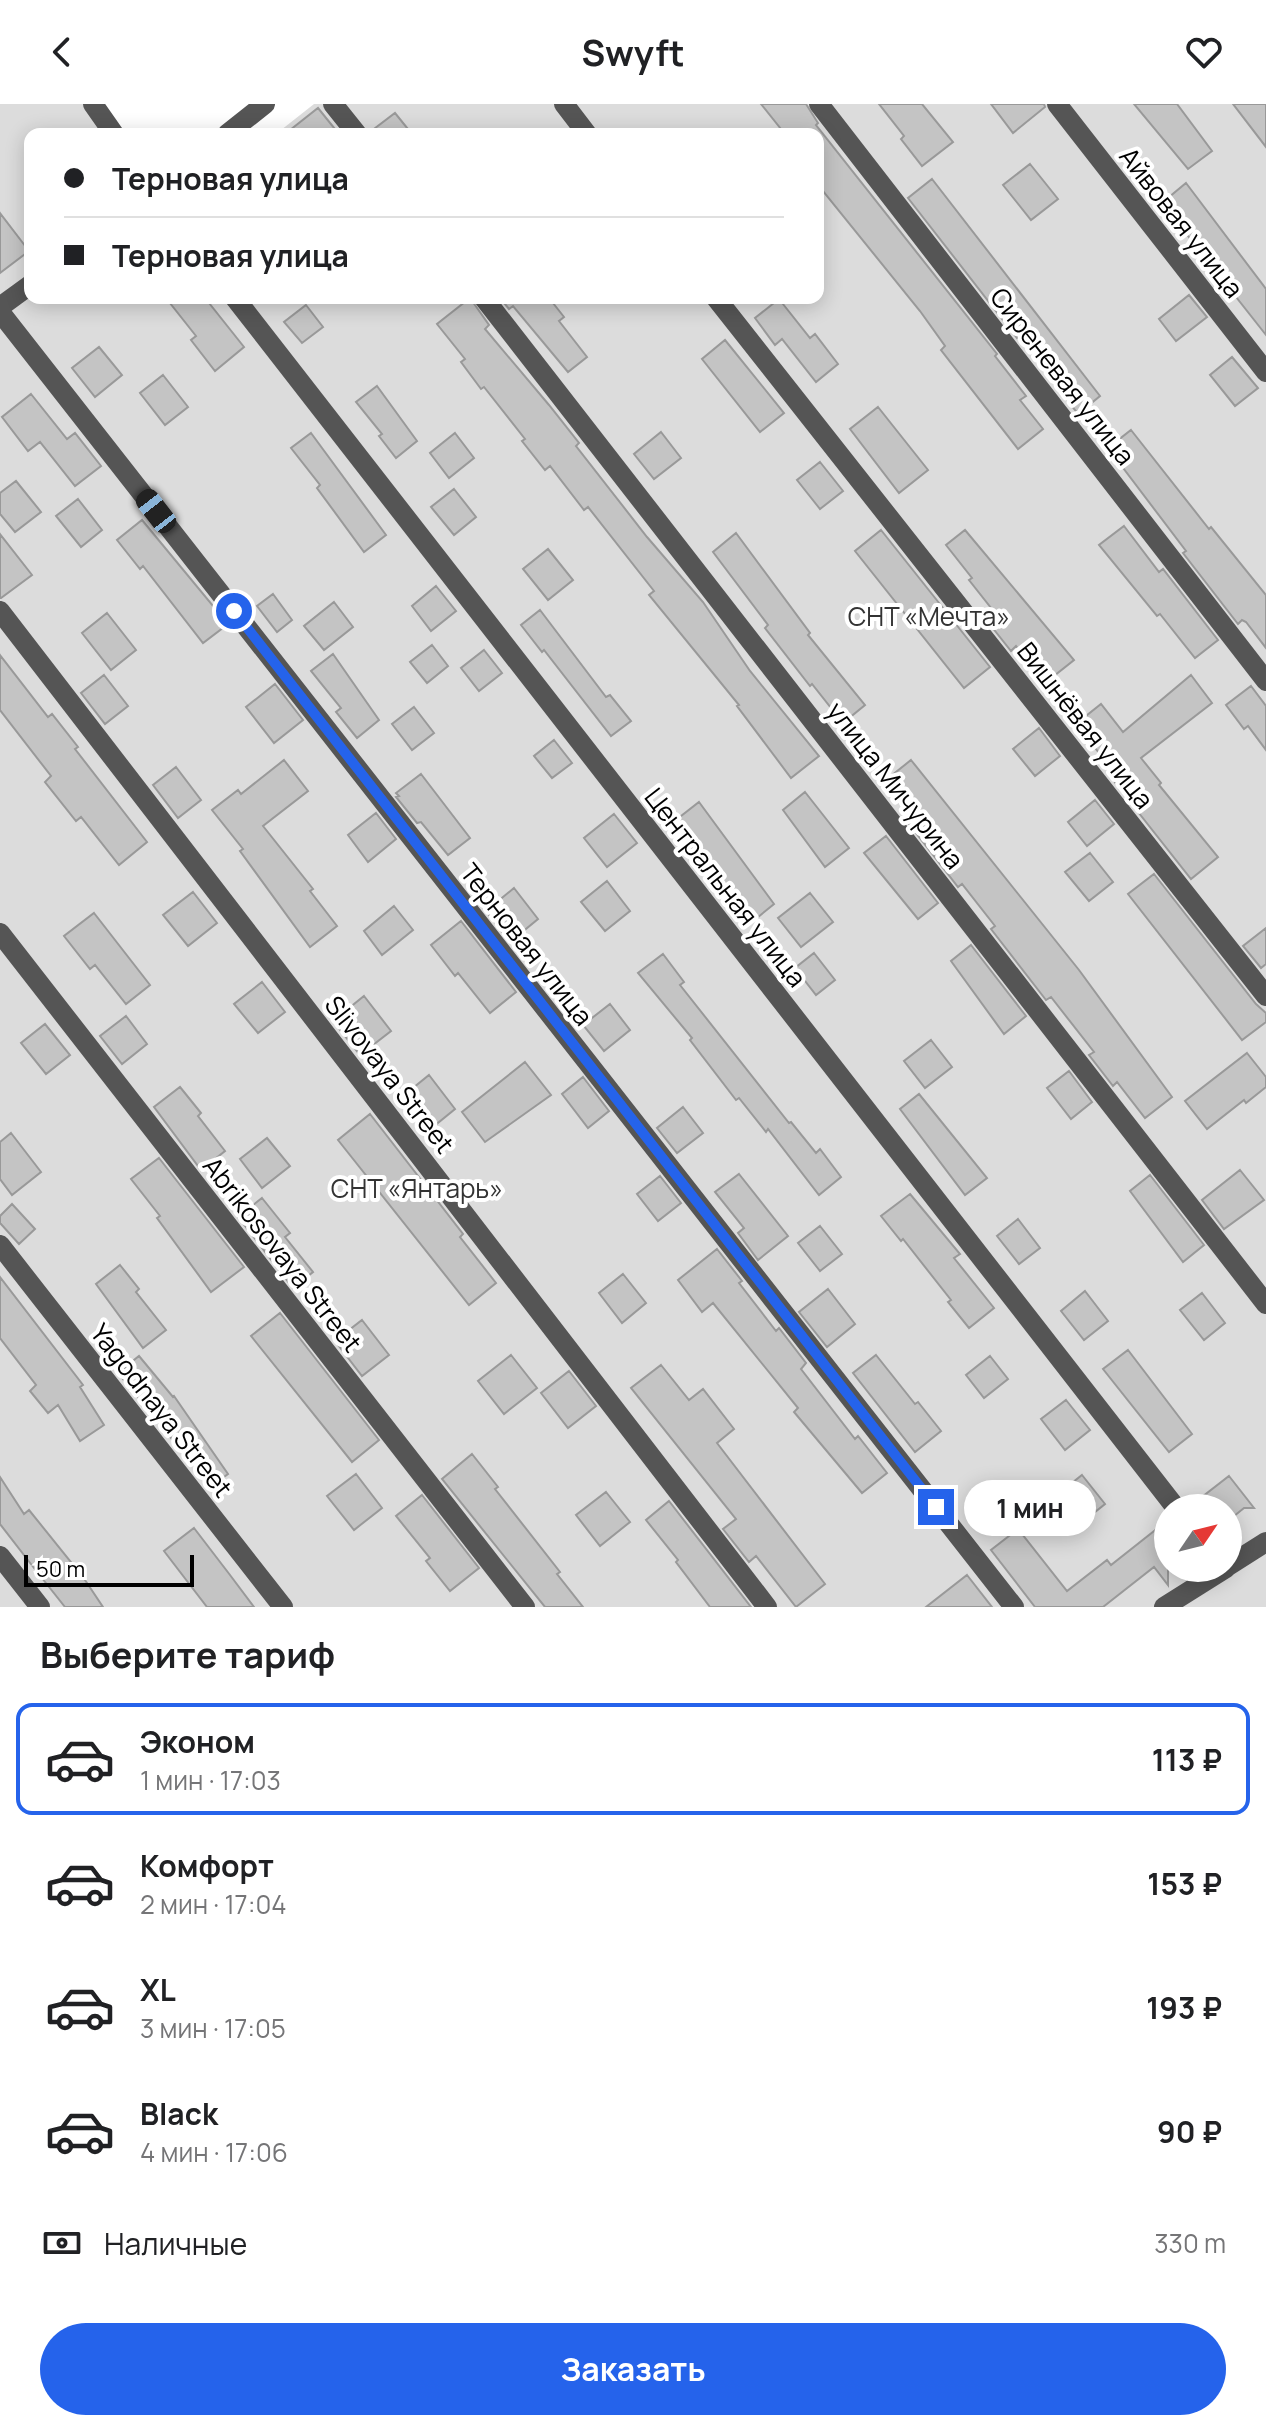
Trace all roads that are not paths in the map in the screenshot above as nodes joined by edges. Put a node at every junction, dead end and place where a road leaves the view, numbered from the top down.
1 (93, 104) edge
2 (265, 104) edge
3 (333, 104) edge
4 (564, 104) edge
5 (819, 104) edge
6 (1057, 104) edge
7 (110, 128) edge
8 (235, 128) edge
9 (352, 128) edge
10 (582, 128) edge
11 (24, 290) edge
12 (240, 304) edge
13 (489, 304) edge
14 (721, 304) edge
15 (0, 310) edge
16 (1266, 372) edge
17 (0, 611) edge
18 (1266, 681) edge
19 (0, 933) edge
20 (1266, 996) edge
21 (0, 1245) edge
22 (1266, 1304) edge
23 (1165, 1494) edge
24 (1266, 1542) edge
25 (0, 1556) edge
26 (1242, 1557) edge
27 (1203, 1582) edge
28 (40, 1607) edge
29 (283, 1607) edge
30 (525, 1607) edge
31 (767, 1607) edge
32 (1014, 1607) edge
33 (1164, 1607) edge

1 - 7 street
2 - 8 street
3 - 9 street
4 - 10 street
5 - 18 street, Сиреневая улица
6 - 16 street, Айвовая улица
11 - 15 street
12 - 23 street, Центральная улица
13 - 22 street, улица Мичурина
14 - 20 street, Вишнёвая улица
15 - 32 street, Терновая улица
17 - 31 street, Slivovaya Street
19 - 30 street, Abrikosovaya Street
21 - 29 street, Yagodnaya Street
24 - 26 street
25 - 28 street
27 - 33 street

